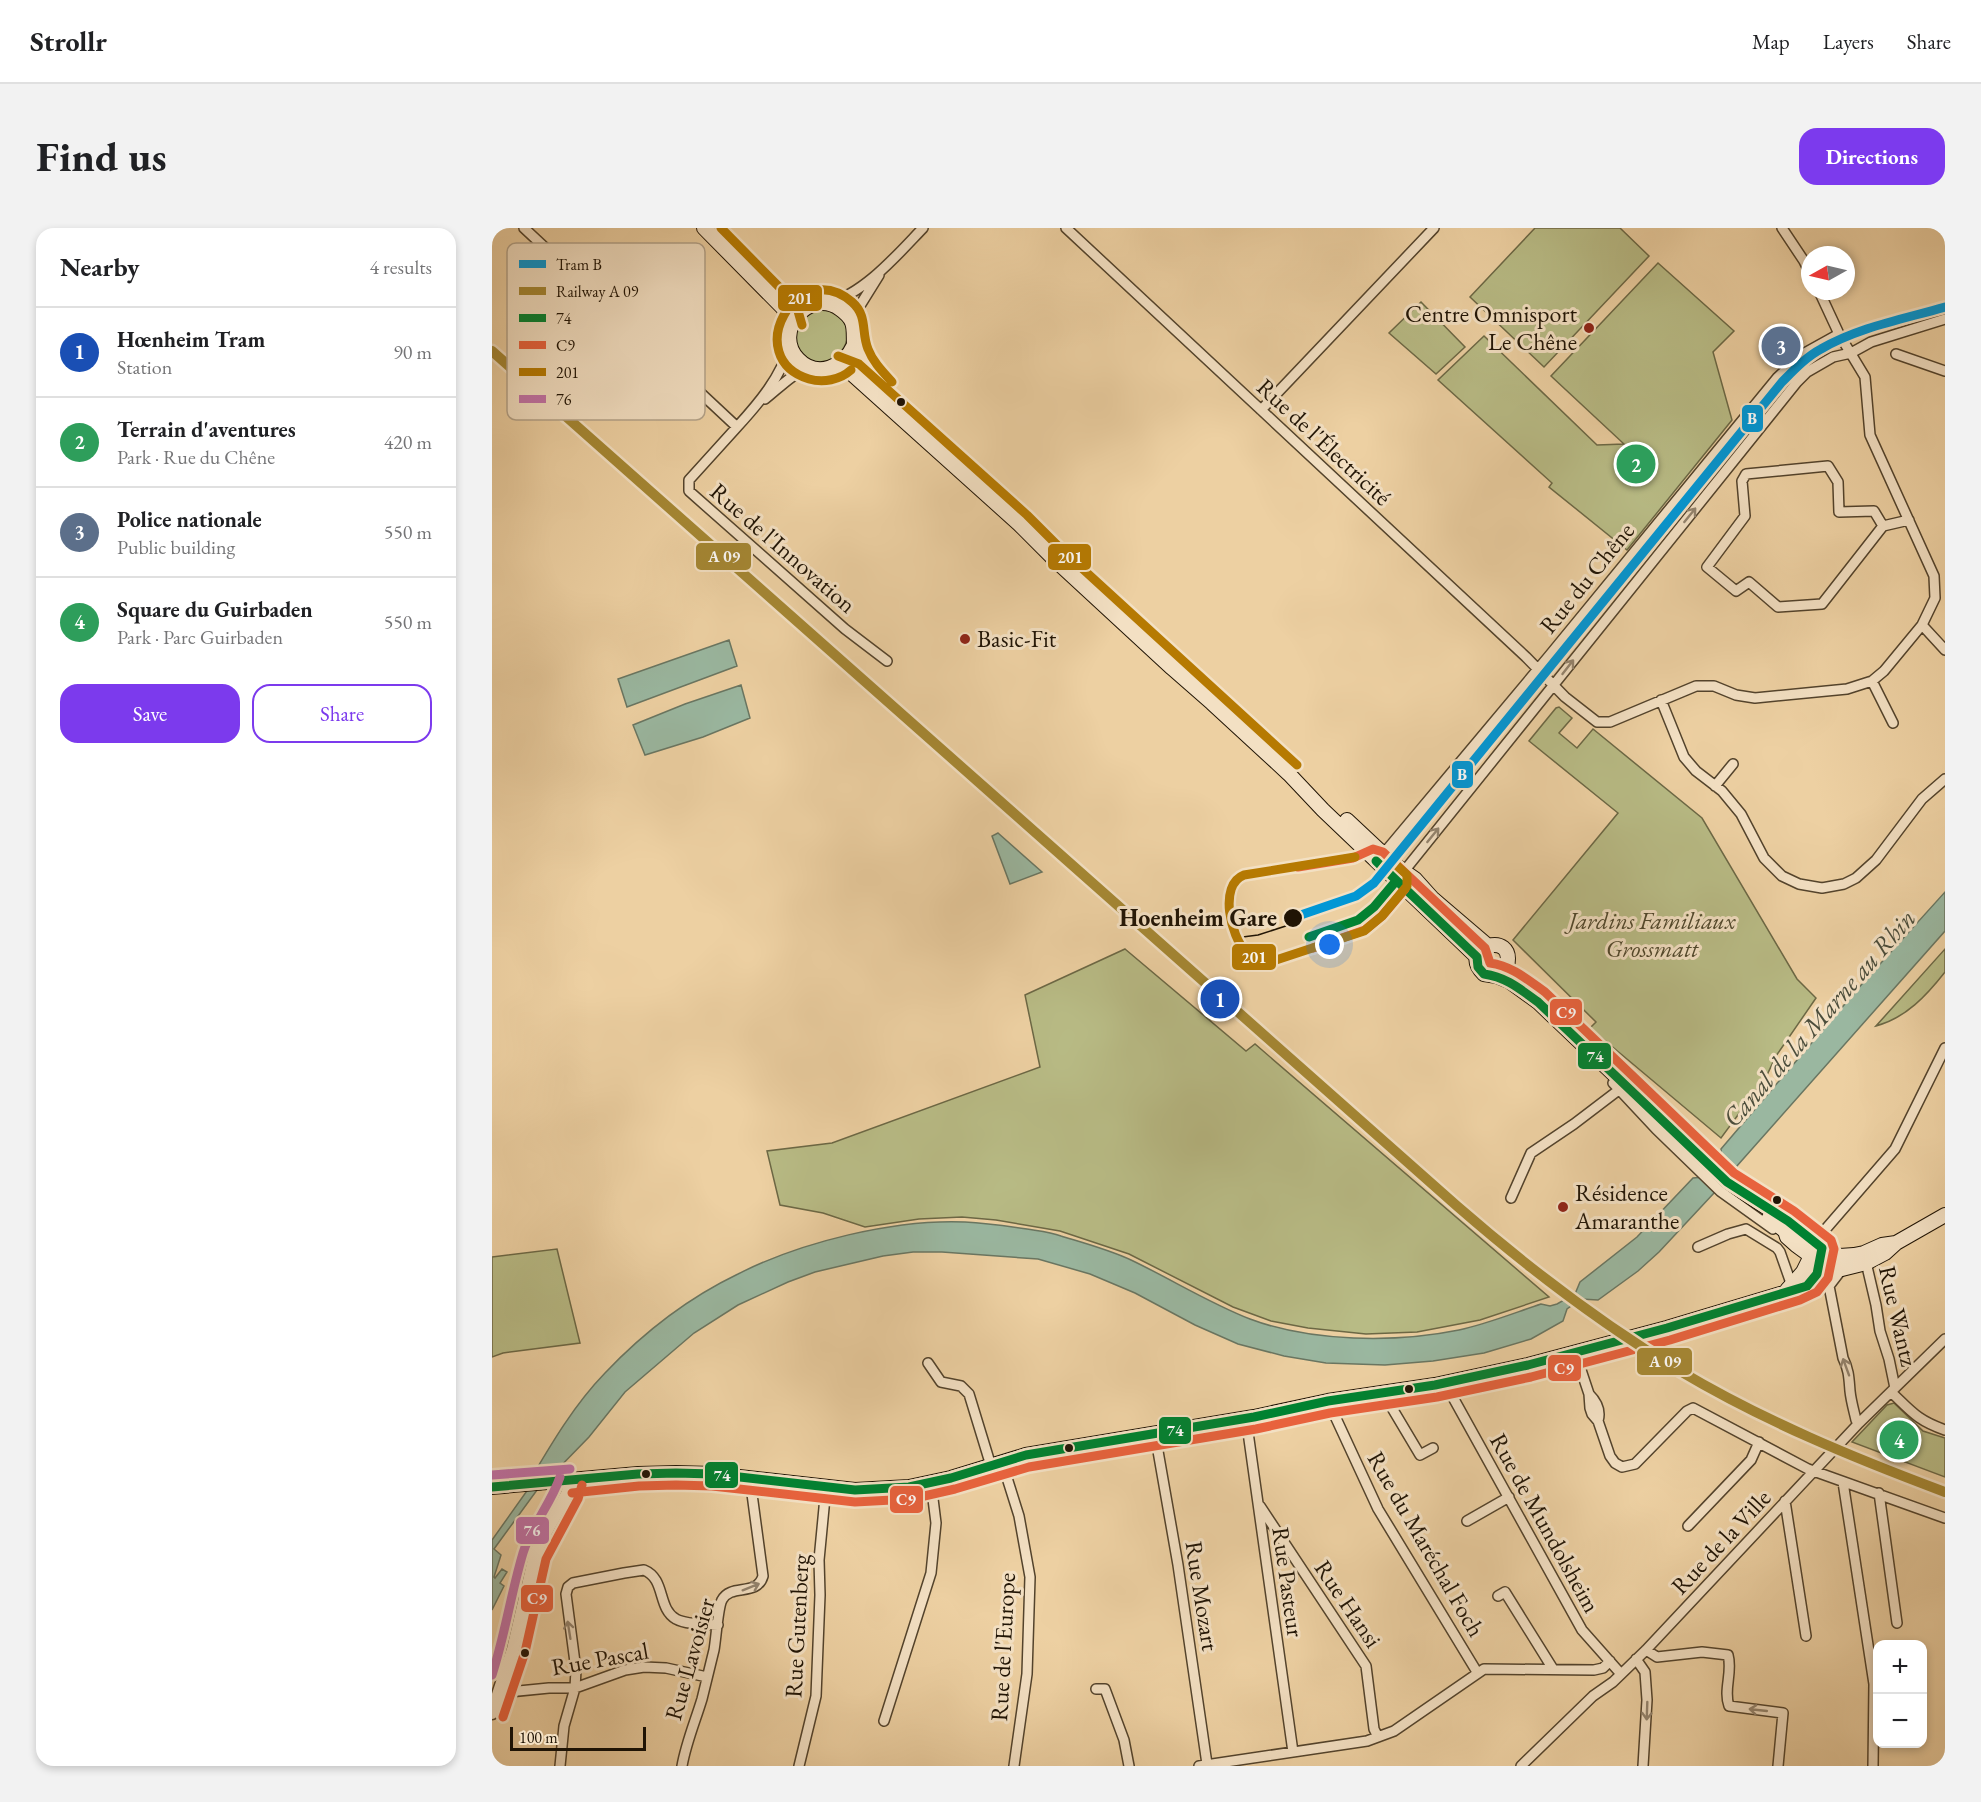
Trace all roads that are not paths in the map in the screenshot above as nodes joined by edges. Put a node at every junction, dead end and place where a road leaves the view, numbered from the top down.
1 (524, 228) edge
2 (704, 228) edge
3 (923, 228) edge
4 (1066, 228) edge
5 (1434, 228) edge
6 (1782, 228) edge
7 (540, 243) edge
8 (728, 250) junction
9 (1801, 256) edge
10 (882, 271) junction
11 (1823, 300) edge
12 (828, 303) junction
13 (803, 309) junction
14 (851, 320) junction
15 (1945, 320) edge
16 (790, 328) junction
17 (1839, 334) junction
18 (790, 345) junction
19 (854, 345) junction
20 (1851, 353) junction
21 (1896, 354) dead end
22 (810, 367) junction
23 (834, 367) junction
24 (1945, 371) edge
25 (705, 398) edge
26 (756, 406) junction
27 (1261, 410) junction
28 (737, 428) junction
29 (929, 442) junction
30 (1909, 520) junction
31 (1883, 526) junction
32 (1922, 625) junction
33 (1945, 650) edge
34 (887, 661) dead end
35 (1537, 670) junction
36 (1872, 681) junction
37 (1554, 686) junction
38 (1662, 700) junction
39 (1893, 723) dead end
40 (1733, 764) dead end
41 (1945, 779) edge
42 (1715, 786) junction
43 (1380, 858) junction
44 (1400, 876) junction
45 (1487, 945) junction
46 (1477, 957) junction
47 (1502, 971) junction
48 (1538, 1002) junction
49 (1945, 1048) edge
50 (1620, 1089) junction
51 (1697, 1162) junction
52 (1726, 1186) junction
53 (1511, 1197) dead end
54 (1945, 1215) edge
55 (1698, 1247) dead end
56 (1818, 1255) junction
57 (1865, 1258) junction
58 (1842, 1269) junction
59 (1789, 1288) junction
60 (1945, 1339) edge
61 (1575, 1352) junction
62 (928, 1363) dead end
63 (1445, 1383) junction
64 (1893, 1390) junction
65 (1386, 1392) junction
66 (1328, 1401) junction
67 (1245, 1418) junction
68 (1859, 1423) junction
69 (1945, 1430) edge
70 (1155, 1434) junction
71 (1759, 1442) junction
72 (1433, 1448) dead end
73 (996, 1464) junction
74 (1814, 1471) junction
75 (752, 1479) junction
76 (571, 1481) junction
77 (1843, 1482) junction
78 (931, 1483) junction
79 (492, 1487) edge
80 (826, 1487) junction
81 (1879, 1493) junction
82 (1509, 1497) junction
83 (1785, 1501) junction
84 (1257, 1503) junction
85 (1945, 1518) edge
86 (1467, 1521) dead end
87 (1688, 1526) dead end
88 (1498, 1596) dead end
89 (1897, 1623) dead end
90 (718, 1625) junction
91 (1806, 1636) dead end
92 (1646, 1650) junction
93 (1657, 1657) junction
94 (1636, 1659) junction
95 (1610, 1661) junction
96 (1553, 1670) junction
97 (1477, 1672) junction
98 (1645, 1672) junction
99 (1621, 1674) junction
100 (707, 1677) junction
101 (575, 1688) junction
102 (1096, 1689) dead end
103 (500, 1692) junction
104 (492, 1713) edge
105 (884, 1721) dead end
106 (1378, 1737) junction
107 (1293, 1752) junction
108 (1203, 1765) edge
109 (561, 1766) edge
110 (682, 1766) edge
111 (799, 1766) edge
112 (1014, 1766) edge
113 (1129, 1766) edge
114 (1521, 1766) edge
115 (1643, 1766) edge
116 (1778, 1766) edge
117 (1873, 1766) edge

1 - 7 street
2 - 8 main road
3 - 10 street
4 - 27 street, Rue de l'Électricité
5 - 27 street
6 - 9 street
8 - 13 main road
8 - 16 main road
10 - 12 street
10 - 14 street
11 - 17 street
12 - 13 main road
12 - 14 main road
13 - 16 main road
14 - 19 main road
15 - 20 street, Rue du Chêne
16 - 18 main road
17 - 20 street
17 - 35 street, Rue du Chêne
18 - 22 main road
18 - 26 street
19 - 23 main road
19 - 29 main road
20 - 30 street
37 -> 20 street, Rue du Chêne
21 - 24 street
22 - 23 main road
22 - 26 street
23 - 29 main road
25 - 28 street
26 - 28 street, Rue de l'Innovation
27 - 35 street, Rue de l'Électricité
28 - 34 street, Rue de l'Innovation
29 - 43 main road
30 - 31 street
30 - 32 street
31 - 31 street
32 - 33 street
32 - 36 street
35 - 37 street, Rue de l'Électricité
35 - 43 street, Rue du Chêne
36 - 38 street
36 - 39 street
37 - 38 street, Rue de l'Électricité
44 -> 37 street, Rue du Chêne
38 - 42 street
40 - 42 street
41 - 42 street
43 - 44 main road
44 - 45 main road
44 - 46 main road
45 - 46 main road
45 - 47 main road
46 - 47 main road
47 - 48 main road
48 - 50 street
48 - 51 main road
49 - 56 street
50 - 51 street
50 - 53 street
51 - 52 main road
52 - 56 main road
52 - 56 main road
54 - 57 main road
55 - 59 street
56 - 57 main road
56 - 58 main road
56 - 59 main road
57 - 58 main road
57 - 64 street, Rue Wantz
68 -> 58 street
59 - 61 main road
60 - 64 street, Rue de la Ville
61 - 63 main road
61 - 71 street
62 - 73 street, Rue de l'Europe
63 - 65 main road
63 - 82 street, Rue de Mundolsheim
64 - 68 street, Rue de la Ville
64 - 69 street
65 - 66 main road
65 - 72 street
66 - 67 main road
66 - 97 street, Rue du Maréchal Foch
67 - 70 main road
67 - 84 street, Rue Pasteur
68 - 74 street, Rue de la Ville
70 - 73 main road
70 - 108 street, Rue Mozart
71 - 74 street
71 - 87 street
73 - 78 main road
73 - 112 street, Rue de l'Europe
74 - 77 street
74 - 83 street, Rue de la Ville
75 - 76 main road
75 - 80 main road
90 -> 75 street, Rue Lavoisier
76 - 79 main road
76 - 103 street
77 - 81 street
77 - 117 street
78 - 80 main road
78 - 105 street
80 - 111 street, Rue Gutenberg
81 - 85 street
81 - 89 street
82 - 86 street
82 - 95 street, Rue de Mundolsheim
83 - 91 street
83 - 92 street, Rue de la Ville
84 - 106 street, Rue Hansi
84 - 107 street, Rue Pasteur
88 - 96 street
90 - 100 street, Rue Lavoisier
101 -> 90 street
92 - 93 street
92 - 94 street, Rue de la Ville
93 - 98 street
116 -> 93 street
94 - 98 street
94 - 99 street, Rue de la Ville
95 - 96 street
95 - 99 street, Rue de Mundolsheim
96 - 97 street
97 - 106 street
98 -> 115 street
99 - 114 street, Rue de la Ville
100 - 101 street, Rue Pascal
100 - 110 street, Rue Lavoisier
101 - 103 street, Rue Pascal
101 - 109 street
102 - 113 street
103 - 104 street
106 - 107 street
107 - 108 street

